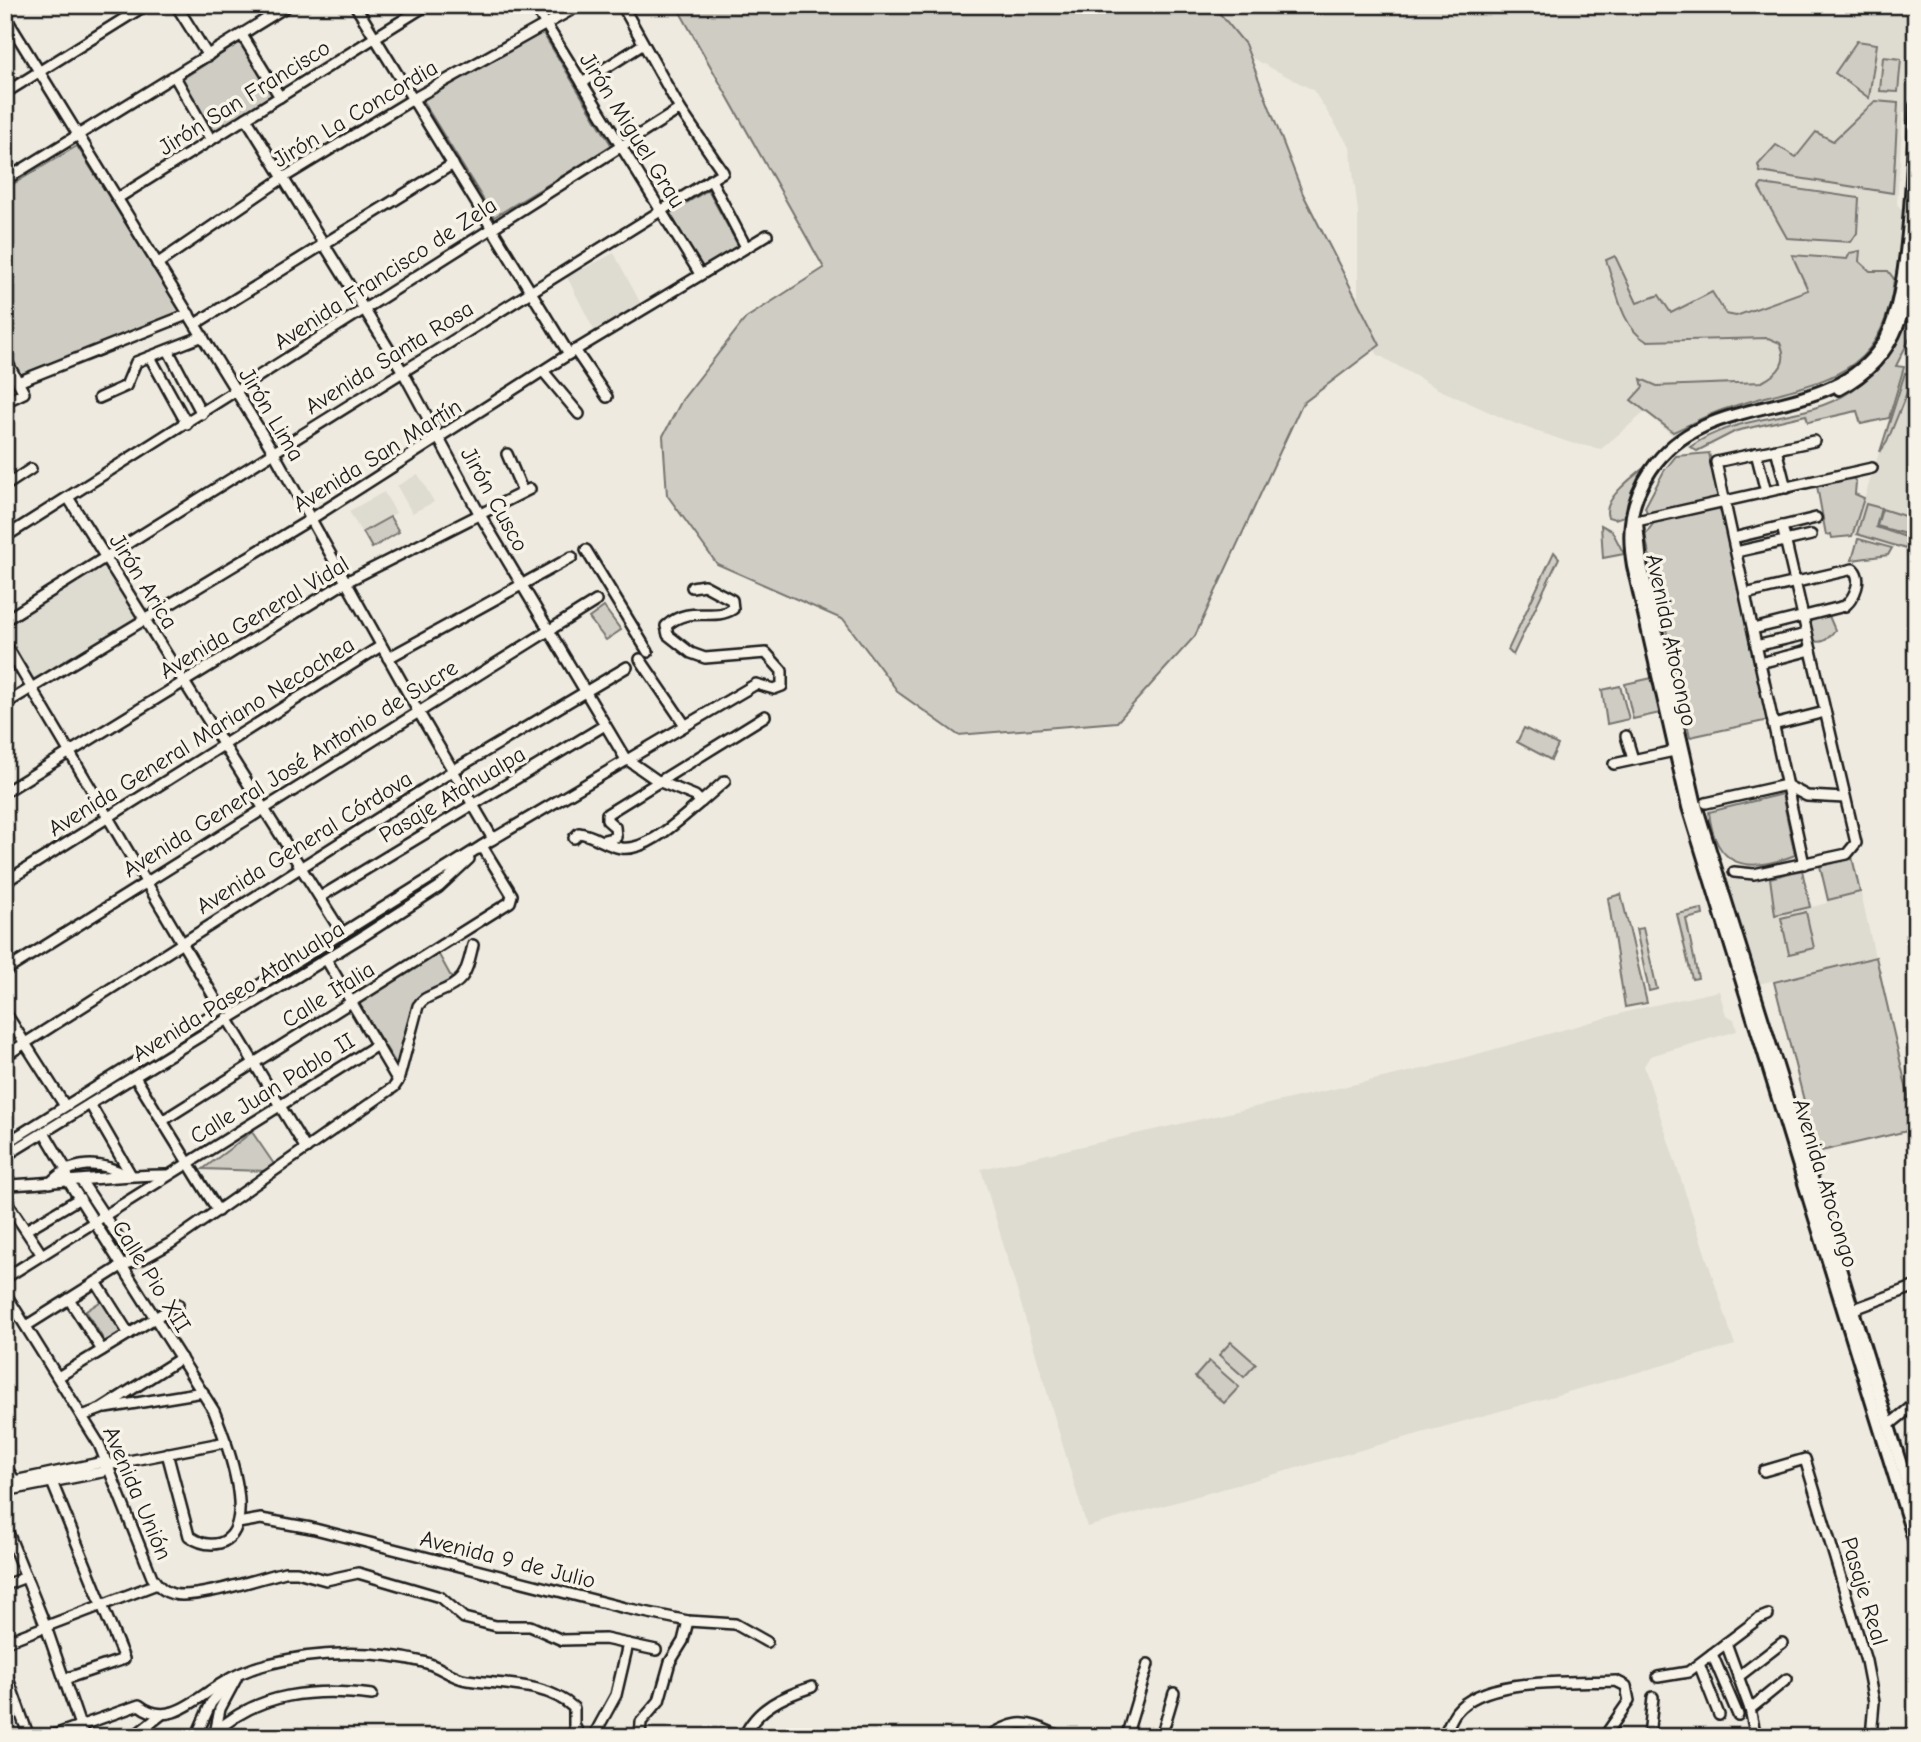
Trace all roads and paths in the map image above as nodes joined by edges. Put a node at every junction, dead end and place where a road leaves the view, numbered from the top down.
1 (146, 5) edge
2 (176, 5) edge
3 (289, 5) edge
4 (355, 5) edge
5 (427, 5) edge
6 (534, 5) edge
7 (580, 5) edge
8 (622, 5) edge
9 (5, 16) edge
10 (546, 25) junction
11 (242, 35) junction
12 (375, 38) junction
13 (642, 45) junction
14 (208, 56) junction
15 (39, 72) junction
16 (175, 77) junction
17 (582, 83) junction
18 (5, 93) edge
19 (279, 97) junction
20 (413, 99) junction
21 (1916, 105) edge
22 (680, 109) junction
23 (246, 118) junction
24 (79, 135) junction
25 (211, 140) junction
26 (621, 147) junction
27 (453, 164) junction
28 (283, 178) junction
29 (5, 180) edge
30 (711, 180) junction
31 (118, 198) junction
32 (1916, 203) edge
33 (660, 210) junction
34 (491, 227) junction
35 (767, 236) dead end
36 (324, 245) junction
37 (746, 247) junction
38 (157, 264) junction
39 (700, 274) junction
40 (530, 290) junction
41 (364, 308) junction
42 (189, 314) junction
43 (195, 324) junction
44 (202, 336) junction
45 (168, 350) junction
46 (572, 352) junction
47 (150, 357) junction
48 (5, 358) edge
49 (543, 371) junction
50 (403, 372) junction
51 (18, 382) junction
52 (237, 391) junction
53 (607, 397) dead end
54 (99, 398) dead end
55 (5, 402) edge
56 (202, 414) junction
57 (579, 414) dead end
58 (187, 424) junction
59 (440, 439) junction
60 (1814, 441) dead end
61 (1776, 449) junction
62 (274, 453) junction
63 (1756, 453) junction
64 (507, 454) dead end
65 (1872, 468) dead end
66 (31, 469) dead end
67 (5, 486) edge
68 (1786, 488) junction
69 (1766, 492) junction
70 (69, 499) junction
71 (1725, 501) junction
72 (479, 513) junction
73 (1816, 518) dead end
74 (311, 519) junction
75 (1633, 522) junction
76 (1782, 526) junction
77 (1811, 534) dead end
78 (5, 537) edge
79 (1733, 538) junction
80 (1786, 541) junction
81 (586, 550) dead end
82 (1736, 552) junction
83 (572, 557) dead end
84 (106, 558) junction
85 (346, 582) junction
86 (1795, 583) junction
87 (521, 584) junction
88 (692, 587) dead end
89 (1745, 594) junction
90 (596, 601) dead end
91 (1803, 618) junction
92 (145, 619) junction
93 (5, 620) edge
94 (1753, 629) junction
95 (548, 631) junction
96 (1807, 634) junction
97 (5, 643) edge
98 (381, 646) junction
99 (1756, 646) junction
100 (1811, 650) junction
101 (648, 652) dead end
102 (388, 658) junction
103 (640, 659) dead end
104 (1760, 663) junction
105 (627, 667) dead end
106 (184, 681) junction
107 (31, 688) junction
108 (585, 692) junction
109 (5, 704) edge
110 (418, 711) junction
111 (1825, 712) junction
112 (765, 716) dead end
113 (685, 724) junction
114 (1773, 724) junction
115 (605, 725) junction
116 (1626, 736) dead end
117 (224, 744) junction
118 (1674, 751) junction
119 (68, 753) junction
120 (625, 758) junction
121 (1633, 759) junction
122 (1614, 764) dead end
123 (454, 770) junction
124 (658, 781) junction
125 (725, 781) dead end
126 (1786, 785) junction
127 (5, 792) edge
128 (1845, 798) junction
129 (698, 799) junction
130 (474, 803) junction
131 (1706, 803) dead end
132 (263, 807) junction
133 (106, 817) junction
134 (574, 838) dead end
135 (493, 839) junction
136 (603, 840) junction
137 (482, 846) junction
138 (1804, 864) junction
139 (301, 867) junction
140 (1734, 872) dead end
141 (145, 881) junction
142 (5, 882) edge
143 (320, 897) junction
144 (342, 933) junction
145 (181, 942) junction
146 (473, 945) dead end
147 (326, 959) junction
148 (5, 971) edge
149 (1743, 972) junction
150 (351, 1002) junction
151 (220, 1007) junction
152 (5, 1012) edge
153 (227, 1018) junction
154 (25, 1043) junction
155 (377, 1045) junction
156 (5, 1056) edge
157 (254, 1063) junction
158 (135, 1077) junction
159 (398, 1082) junction
160 (90, 1104) junction
161 (65, 1106) junction
162 (279, 1106) junction
163 (162, 1121) junction
164 (44, 1132) junction
165 (5, 1144) edge
166 (306, 1149) junction
167 (5, 1156) edge
168 (188, 1163) junction
169 (66, 1169) junction
170 (128, 1175) junction
171 (170, 1175) junction
172 (69, 1182) junction
173 (82, 1182) junction
174 (50, 1183) junction
175 (5, 1185) edge
176 (80, 1198) junction
177 (5, 1199) edge
178 (218, 1211) junction
179 (105, 1216) junction
180 (95, 1222) junction
181 (26, 1230) junction
182 (42, 1255) junction
183 (134, 1261) junction
184 (123, 1265) junction
185 (5, 1278) edge
186 (96, 1282) junction
187 (1916, 1286) edge
188 (5, 1293) edge
189 (69, 1299) junction
190 (178, 1304) dead end
191 (1848, 1312) junction
192 (156, 1317) junction
193 (26, 1326) junction
194 (129, 1334) junction
195 (102, 1350) junction
196 (181, 1358) junction
197 (58, 1377) junction
198 (204, 1392) junction
199 (1916, 1403) edge
200 (101, 1409) junction
201 (82, 1416) junction
202 (1889, 1425) junction
203 (226, 1442) junction
204 (167, 1453) junction
205 (108, 1465) junction
206 (5, 1466) edge
207 (1763, 1471) dead end
208 (10, 1482) edge
209 (52, 1482) junction
210 (1911, 1483) edge
211 (5, 1491) edge
212 (1916, 1513) edge
213 (238, 1523) junction
214 (5, 1525) edge
215 (1916, 1546) edge
216 (26, 1577) junction
217 (157, 1584) junction
218 (5, 1585) edge
219 (102, 1605) junction
220 (1768, 1615) dead end
221 (688, 1621) junction
222 (46, 1627) junction
223 (5, 1642) edge
224 (767, 1642) dead end
225 (1726, 1643) junction
226 (1782, 1643) dead end
227 (628, 1644) junction
228 (656, 1650) dead end
229 (1712, 1654) junction
230 (1148, 1664) dead end
231 (1699, 1664) junction
232 (5, 1670) edge
233 (236, 1676) junction
234 (1658, 1677) dead end
235 (1738, 1677) junction
236 (65, 1679) junction
237 (1787, 1679) dead end
238 (811, 1687) dead end
239 (1174, 1693) dead end
240 (372, 1695) dead end
241 (1653, 1697) dead end
242 (1750, 1709) junction
243 (161, 1715) junction
244 (1719, 1715) dead end
245 (1738, 1715) dead end
246 (80, 1725) junction
247 (1040, 1732) edge
248 (215, 1735) edge
249 (1756, 1736) edge
250 (29, 1737) edge
251 (48, 1737) edge
252 (83, 1737) edge
253 (133, 1737) edge
254 (196, 1737) edge
255 (580, 1737) edge
256 (593, 1737) edge
257 (640, 1737) edge
258 (744, 1737) edge
259 (989, 1737) edge
260 (1062, 1737) edge
261 (1123, 1737) edge
262 (1161, 1737) edge
263 (1443, 1737) edge
264 (1605, 1737) edge
265 (1649, 1737) edge
266 (1871, 1737) edge

1 - 15 street
2 - 14 street
3 - 11 street
4 - 12 street
5 - 12 street, Jirón San Francisco
6 - 10 street, Jirón Miguel Grau
7 - 10 street, Jirón La Concordia
8 - 13 street
9 - 15 street, Jirón Lima
10 - 17 street, Jirón Miguel Grau
10 - 20 street, Jirón La Concordia
11 - 14 street
11 - 19 street
12 - 19 street, Jirón San Francisco
12 - 20 street
13 - 17 street
13 - 22 street
14 - 16 street
15 - 18 street
15 - 24 street, Jirón Lima
16 - 24 street
16 - 25 street
17 - 26 street, Jirón Miguel Grau
19 - 23 street, Jirón San Francisco
20 - 27 street
20 - 28 street, Jirón La Concordia
21 - 75 main road, Avenida Atocongo
22 - 26 street, Avenida Francisco de Zela
22 - 30 street, Avenida Santa Rosa
23 - 25 street, Jirón San Francisco
23 - 28 street, Jirón Cusco
24 - 29 street
24 - 31 street, Jirón Lima
25 - 31 street, Jirón San Francisco
26 - 33 street, Jirón Miguel Grau
26 - 34 street, Avenida Francisco de Zela
27 - 34 street
27 - 36 street
28 - 36 street, Jirón Cusco
28 - 38 street, Jirón La Concordia
30 - 33 street, Avenida Santa Rosa
30 - 37 street
31 - 38 street, Jirón Lima
32 - 75 main road, Avenida Atocongo
33 - 39 street, Jirón Miguel Grau
33 - 40 street, Avenida Santa Rosa
34 - 40 street
34 - 41 street, Avenida Francisco de Zela
35 - 37 street, Avenida San Martín
36 - 41 street, Jirón Cusco
36 - 43 street
37 - 39 street, Avenida San Martín
38 - 42 street, Jirón Lima
39 - 46 street, Avenida San Martín
40 - 46 street
40 - 50 street, Avenida Santa Rosa
41 - 50 street, Jirón Cusco
41 - 52 street, Avenida Francisco de Zela
42 - 43 street, Jirón Lima
42 - 51 street
43 - 44 street, Jirón Lima
44 - 45 street
44 - 52 street, Jirón Lima
45 - 47 street
45 - 56 street
46 - 49 street, Avenida San Martín
46 - 53 street
47 - 54 street
47 - 58 street
48 - 51 street
49 - 57 street
49 - 59 street, Avenida San Martín
50 - 59 street, Jirón Cusco
50 - 62 street, Avenida Santa Rosa
51 - 55 street
52 - 56 street, Avenida Francisco de Zela
52 - 62 street, Jirón Lima
56 - 58 street, Avenida Francisco de Zela
58 - 70 street, Avenida Francisco de Zela
59 - 72 street, Jirón Cusco
59 - 74 street, Avenida San Martín
60 - 61 street
61 - 63 street
61 - 68 street
62 - 74 street, Jirón Lima
62 - 84 street, Avenida Santa Rosa
63 - 69 street
63 - 71 street
64 - 72 street, Avenida General Vidal
65 - 68 street
66 - 67 street
68 - 69 street
69 - 71 street
70 - 78 street, Avenida Francisco de Zela
70 - 84 street, Jirón Arica
71 - 75 street
71 - 79 street
72 - 85 street, Avenida General Vidal
72 - 87 street, Jirón Cusco
73 - 76 street
74 - 85 street, Jirón Lima
74 - 92 street, Avenida San Martín
75 - 118 main road, Avenida Atocongo
75 - 149 main road, Avenida Atocongo
76 - 79 street
76 - 80 street
77 - 80 street
79 - 82 street
80 - 82 street
80 - 86 street
81 - 101 street
82 - 89 street
83 - 87 street, Avenida General Mariano Necochea
84 - 92 street, Jirón Arica
84 - 93 street, Avenida Santa Rosa
85 - 98 street, Jirón Lima
85 - 106 street, Avenida General Vidal
86 - 89 street
86 - 91 street
86 - 91 street
87 - 95 street, Jirón Cusco
87 - 102 street, Avenida General Mariano Necochea
88 - 113 street, Avenida Paseo Atahualpa
89 - 94 street
90 - 95 street, Avenida General José Antonio de Sucre
91 - 94 street
91 - 96 street
92 - 106 street, Jirón Arica
92 - 107 street, Avenida San Martín
94 - 99 street
95 - 108 street, Jirón Cusco
95 - 110 street, Avenida General José Antonio de Sucre
96 - 99 street
96 - 100 street
97 - 107 street
98 - 102 street, Jirón Lima
98 - 117 street, Avenida General Mariano Necochea
99 - 104 street
100 - 104 street
100 - 111 street
102 - 110 street, Jirón Lima
103 - 113 street
104 - 114 street
105 - 108 street, Avenida General Córdova
106 - 117 street, Jirón Arica
106 - 119 street, Avenida General Vidal
107 - 109 street, Avenida San Martín
107 - 119 street
108 - 115 street, Jirón Cusco
108 - 123 street, Avenida General Córdova
110 - 123 street, Jirón Lima
110 - 132 street, Avenida General José Antonio de Sucre
111 - 114 street
111 - 128 street
112 - 124 street
113 - 120 street, Avenida Paseo Atahualpa
114 - 126 street
115 - 120 street, Jirón Cusco
115 - 130 street, Pasaje Atahualpa
116 - 121 street
117 - 132 street, Jirón Arica
117 - 133 street, Avenida General Mariano Necochea
118 - 121 street
118 - 149 main road, Avenida Atocongo
119 - 127 street, Avenida General Vidal
119 - 133 street
120 - 124 street, Jirón Cusco
120 - 135 street, Avenida Paseo Atahualpa
121 - 122 street
123 - 130 street, Jirón Lima
123 - 139 street, Avenida General Córdova
124 - 129 street, Jirón Cusco
124 - 136 street
125 - 129 street
126 - 128 street
126 - 131 street
126 - 138 street
128 - 138 street
129 - 136 street
130 - 135 street, Jirón Lima
130 - 143 street, Pasaje Atahualpa
132 - 139 street, Jirón Arica
132 - 141 street, Avenida General José Antonio de Sucre
133 - 141 street
133 - 142 street, Avenida General Mariano Necochea
134 - 136 street
135 - 137 street, Avenida Paseo Atahualpa
137 - 144 street, Avenida Paseo Atahualpa
137 - 147 street, Avenida Paseo Atahualpa
137 - 150 street, Calle Italia
138 - 140 street
139 - 143 street, Jirón Arica
139 - 145 street, Avenida General Córdova
141 - 145 street
141 - 148 street, Avenida General José Antonio de Sucre
143 - 144 street, Jirón Arica
144 - 151 street, Avenida Paseo Atahualpa
145 - 151 street
145 - 154 street, Avenida General Córdova
146 - 159 street
147 - 150 street
147 - 153 street, Avenida Paseo Atahualpa
149 - 191 main road, Avenida Atocongo
150 - 155 street
150 - 157 street, Calle Italia
151 - 161 street, Avenida Paseo Atahualpa
152 - 154 street
153 - 157 street
153 - 158 street, Avenida Paseo Atahualpa
154 - 156 street, Avenida General Córdova
154 - 161 street
155 - 159 street
155 - 162 street, Calle Juan Pablo II
157 - 162 street
157 - 163 street, Calle Italia
158 - 160 street, Avenida Paseo Atahualpa
158 - 163 street
159 - 166 street
160 - 164 street, Avenida Paseo Atahualpa
160 - 170 street
161 - 165 street, Avenida Paseo Atahualpa
162 - 166 street
162 - 168 street, Calle Juan Pablo II
163 - 168 street
164 - 167 street, Avenida Paseo Atahualpa
164 - 169 street, Calle Pio XII
166 - 178 street
168 - 171 street, Calle Juan Pablo II
168 - 178 street
169 - 170 street
169 - 172 street, Calle Pio XII
169 - 174 street
170 - 171 street
170 - 173 street
171 - 179 street, Calle Juan Pablo II
172 - 173 street
172 - 174 street
172 - 176 street, Calle Pio XII
173 - 179 street, Calle Pio XII
174 - 175 street
176 - 180 street, Calle Pio XII
176 - 181 street
177 - 181 street
178 - 183 street
179 - 180 street, Calle Juan Pablo II
179 - 183 street, Calle Pio XII
180 - 182 street, Calle Juan Pablo II
180 - 184 street, Calle Pio XII
181 - 182 street
182 - 185 street, Calle Juan Pablo II
183 - 184 street
184 - 186 street
184 - 192 street, Calle Pio XII
186 - 189 street
186 - 194 street
187 - 191 street
188 - 193 street, Avenida Unión
189 - 193 street
189 - 195 street
190 - 192 street
191 - 202 main road
191 - 215 main road
192 - 194 street
192 - 196 street, Calle Pio XII
193 - 197 street, Avenida Unión
194 - 195 street
195 - 197 street
196 - 198 street, Calle Pio XII
196 - 200 street
197 - 201 street, Avenida Unión
198 - 200 street
198 - 203 street, Calle Pio XII
199 - 202 street
200 - 201 street
201 - 205 street, Avenida Unión
202 - 210 main road
203 - 204 street
203 - 213 street, Calle Pio XII
204 - 205 street
204 - 213 street
205 - 208 street
205 - 209 street
205 - 217 street, Avenida Unión
206 - 208 street
207 - 266 street, Pasaje Real
209 - 211 street
209 - 219 street
210 - 212 main road
213 - 221 street, Avenida 9 de Julio
214 - 216 street
216 - 218 street
216 - 222 street
217 - 219 street
217 - 227 street, Avenida Unión
219 - 222 street
219 - 236 street
220 - 225 street
221 - 224 street, Avenida 9 de Julio
221 - 257 street
222 - 223 street
222 - 236 street
225 - 229 street
225 - 235 street
226 - 235 street
227 - 228 street, Avenida Unión
227 - 256 street
229 - 231 street
229 - 245 street
230 - 261 street
231 - 234 street
231 - 244 street
232 - 250 street
233 - 243 street
233 - 248 street
233 - 254 street
233 - 255 street
235 - 242 street
236 - 246 street
237 - 242 street
238 - 258 street
239 - 262 street
240 - 248 street
241 - 265 street
242 - 249 street
243 - 246 street
243 - 253 street
246 - 251 street
246 - 252 street
247 - 259 street
247 - 260 street
263 - 264 street

